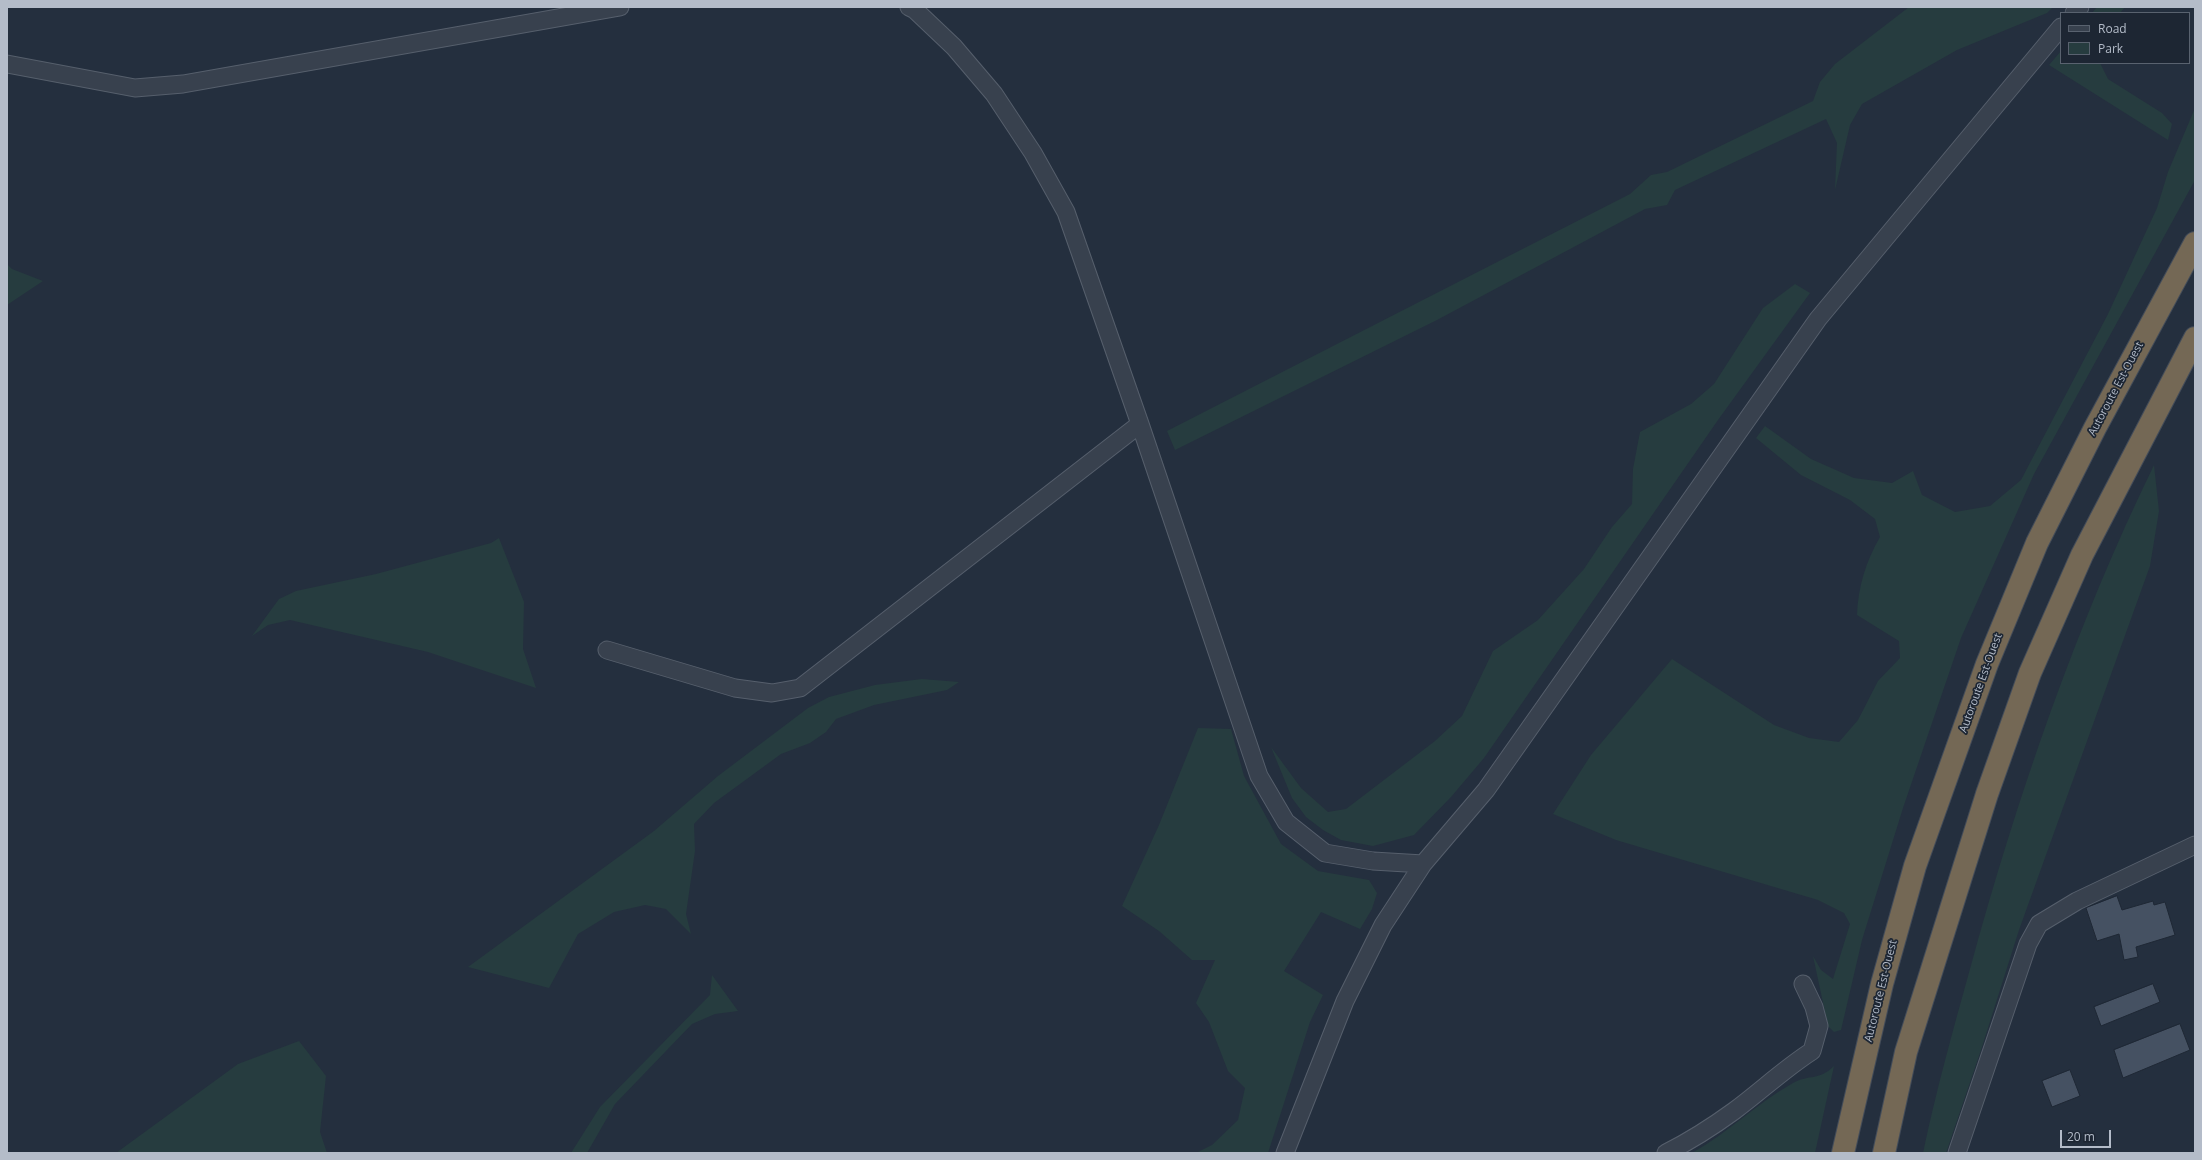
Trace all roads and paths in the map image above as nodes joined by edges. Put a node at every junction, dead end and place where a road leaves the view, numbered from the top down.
1 (620, 7) edge
2 (909, 7) edge
3 (2060, 28) edge
4 (7, 64) edge
5 (2195, 243) edge
6 (2195, 338) edge
7 (1140, 424) junction
8 (607, 650) dead end
9 (2195, 845) edge
10 (1423, 864) junction
11 (1804, 984) dead end
12 (1285, 1153) edge
13 (1666, 1153) edge
14 (1843, 1153) edge
15 (1884, 1153) edge
16 (1957, 1153) edge

1 - 4 street
2 - 7 street
3 - 10 street
5 - 14 highway, Autoroute Est-Ouest
6 - 15 highway
7 - 8 street
7 - 10 street
9 - 16 street
10 - 12 street
11 - 13 street

